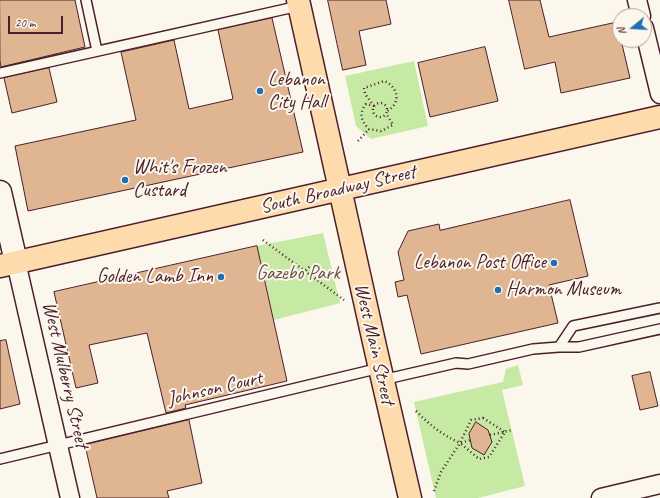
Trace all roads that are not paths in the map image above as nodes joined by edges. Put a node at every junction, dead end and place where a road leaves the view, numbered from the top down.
1 (86, 0) edge
2 (298, 3) edge
3 (649, 48) edge
4 (98, 51) junction
5 (0, 73) edge
6 (660, 94) edge
7 (660, 118) edge
8 (340, 190) junction
9 (0, 192) edge
10 (8, 264) edge
11 (660, 308) edge
12 (660, 329) edge
13 (559, 347) junction
14 (381, 374) junction
15 (58, 445) junction
16 (0, 459) edge
17 (660, 484) edge
18 (70, 498) edge
19 (410, 498) edge
20 (602, 498) edge

1 - 4 lane
2 - 4 lane
2 - 8 main road, West Main Street
3 - 6 street
4 - 5 lane
7 - 8 main road, South Broadway Street
8 - 10 main road, South Broadway Street
8 - 14 main road, West Main Street
9 - 10 street
10 - 15 street, West Mulberry Street
11 - 13 lane
12 - 13 lane, Johnson Court
13 - 14 lane, Johnson Court
14 - 15 lane, Johnson Court
14 - 19 main road, West Main Street
15 - 16 lane, Johnson Court
15 - 18 street, West Mulberry Street
17 - 20 street

